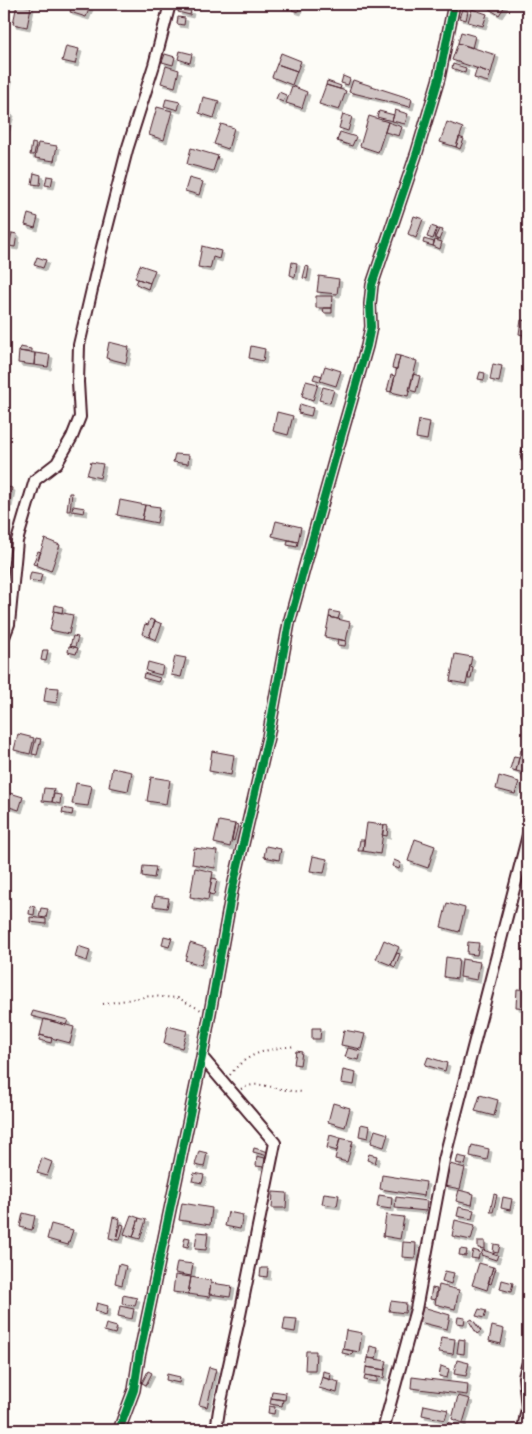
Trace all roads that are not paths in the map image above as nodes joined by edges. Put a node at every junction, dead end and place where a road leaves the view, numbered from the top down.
1 (170, 4) edge
2 (454, 4) edge
3 (528, 451) edge
4 (528, 457) edge
5 (4, 637) edge
6 (528, 835) edge
7 (202, 1057) junction
8 (528, 1362) edge
9 (118, 1430) edge
10 (216, 1430) edge
11 (383, 1430) edge
12 (524, 1430) edge

1 - 5 street
2 - 7 street
3 - 4 street
6 - 11 street
7 - 9 street
7 - 10 street
8 - 12 street

